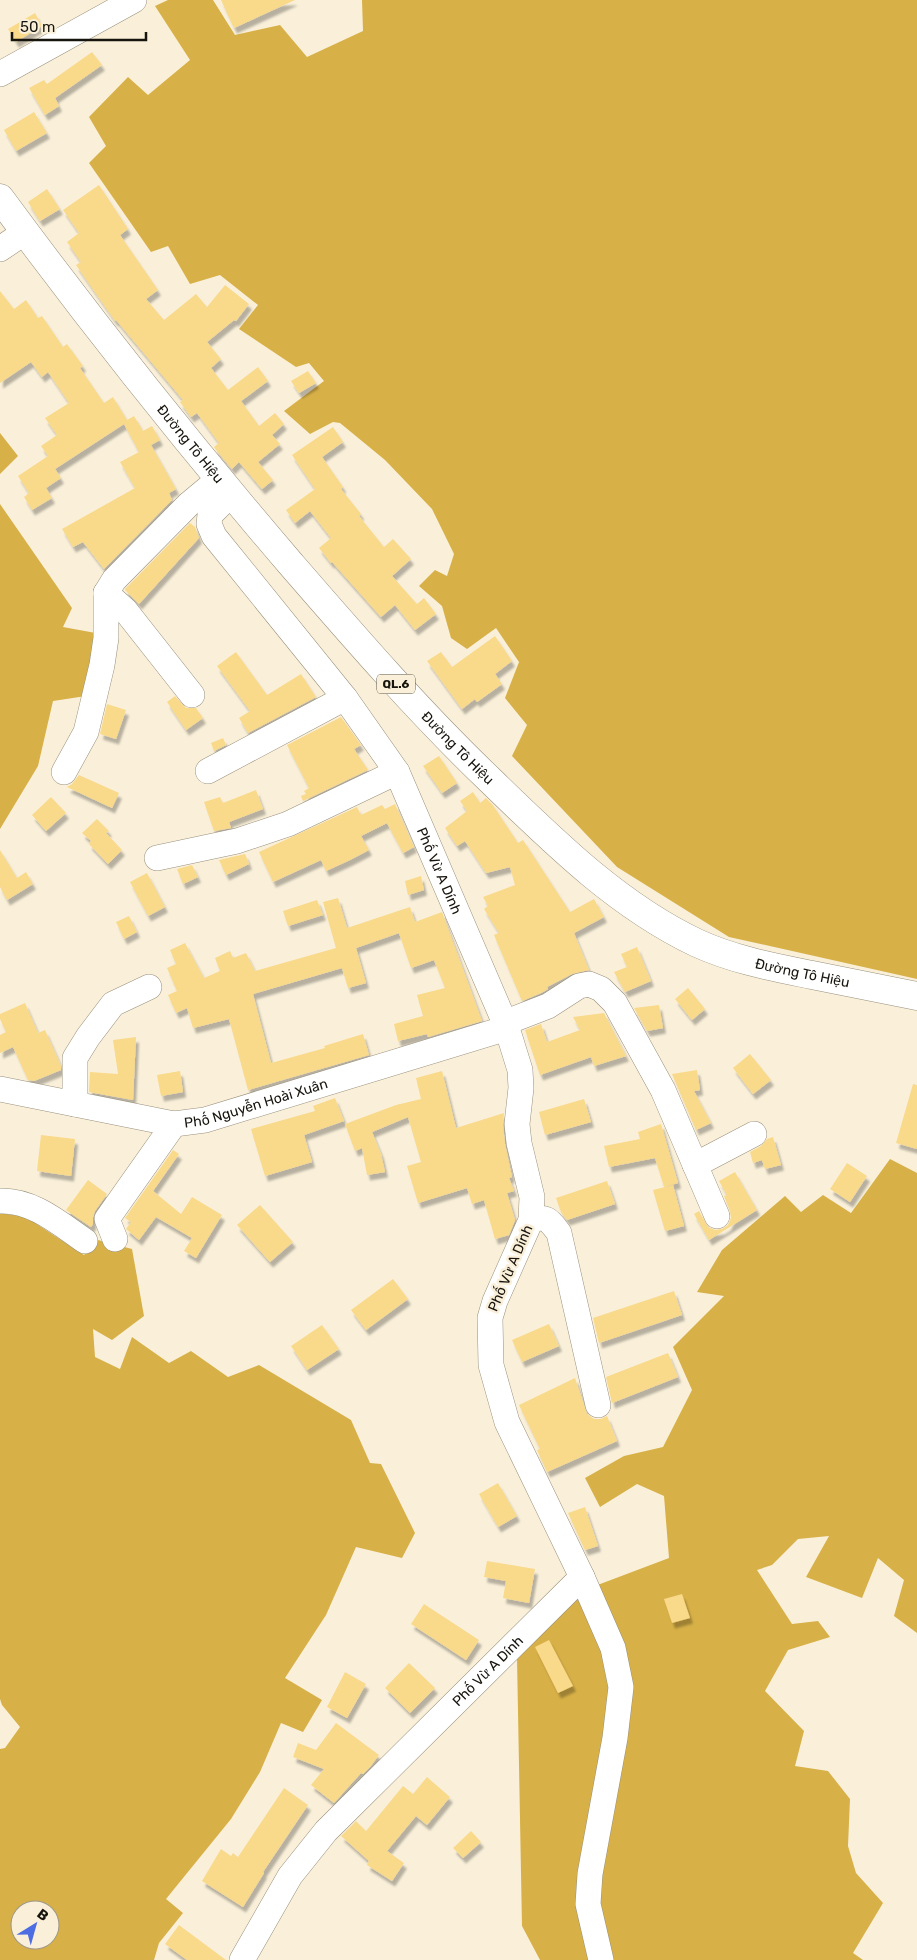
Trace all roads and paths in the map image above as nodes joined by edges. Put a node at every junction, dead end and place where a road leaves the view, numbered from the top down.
1 (134, 0) edge
2 (0, 74) edge
3 (0, 198) edge
4 (25, 232) junction
5 (0, 249) edge
6 (225, 486) junction
7 (106, 593) junction
8 (192, 695) dead end
9 (345, 698) junction
10 (208, 771) dead end
11 (64, 772) dead end
12 (397, 772) junction
13 (158, 858) dead end
14 (149, 987) dead end
15 (917, 996) edge
16 (506, 1026) junction
17 (0, 1089) edge
18 (75, 1104) junction
19 (174, 1124) junction
20 (754, 1134) dead end
21 (695, 1165) junction
22 (0, 1201) edge
23 (717, 1216) dead end
24 (531, 1220) junction
25 (114, 1239) dead end
26 (85, 1241) dead end
27 (598, 1405) dead end
28 (582, 1577) junction
29 (242, 1960) edge
30 (601, 1960) edge

1 - 2 street
3 - 4 highway, Đường Tô Hiệu / QL.6
4 - 5 street
4 - 6 highway, Đường Tô Hiệu / QL.6
6 - 7 street
6 - 9 street, Phố Vừ A Dính
6 - 15 highway, Đường Tô Hiệu / QL.6
7 - 8 street
7 - 11 street
9 - 10 street
9 - 12 street, Phố Vừ A Dính
12 - 13 street
12 - 16 street, Phố Vừ A Dính
14 - 18 street
16 - 19 street, Phố Nguyễn Hoài Xuân
16 - 21 street, Phố Nguyễn Hoài Xuân
16 - 24 street, Phố Vừ A Dính
17 - 18 street, Phố Nguyễn Hoài Xuân
18 - 19 street, Phố Nguyễn Hoài Xuân
19 - 25 street
20 - 21 street
21 - 23 street, Phố Nguyễn Hoài Xuân
22 - 26 street
24 - 27 street
24 - 28 street, Phố Vừ A Dính
28 - 29 street, Phố Vừ A Dính
28 - 30 street

